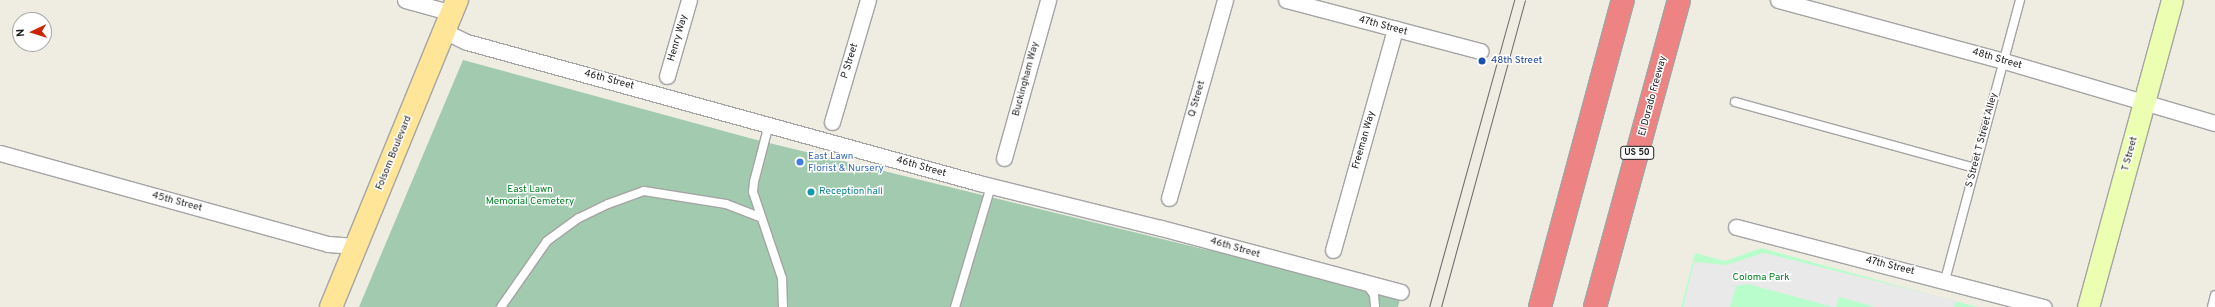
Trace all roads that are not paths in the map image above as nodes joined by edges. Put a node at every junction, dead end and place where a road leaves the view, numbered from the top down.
1 (405, 0) edge
2 (689, 0) edge
3 (868, 0) edge
4 (1048, 0) edge
5 (1225, 0) edge
6 (1286, 0) edge
7 (1623, 0) edge
8 (1679, 0) edge
9 (1778, 0) edge
10 (2020, 0) edge
11 (2172, 0) edge
12 (451, 14) edge
13 (1395, 29) junction
14 (1480, 51) dead end
15 (2004, 61) junction
16 (667, 76) dead end
17 (1735, 102) dead end
18 (2145, 102) junction
19 (832, 122) dead end
20 (2215, 123) edge
21 (769, 124) junction
22 (0, 153) edge
23 (1004, 158) dead end
24 (1975, 168) junction
25 (991, 186) junction
26 (1169, 198) dead end
27 (760, 217) junction
28 (1736, 227) dead end
29 (356, 246) junction
30 (1333, 250) dead end
31 (1945, 280) junction
32 (1367, 285) junction
33 (1401, 292) dead end
34 (2215, 295) edge
35 (331, 307) edge
36 (500, 307) edge
37 (783, 307) edge
38 (955, 307) edge
39 (1375, 307) edge
40 (1540, 307) edge
41 (1596, 307) edge
42 (2044, 307) edge
43 (2088, 307) edge
44 (2212, 307) edge

1 - 12 street, 46th Street
2 - 16 street, Henry Way
3 - 19 street, P Street
4 - 23 street, Buckingham Way
5 - 26 street, Q Street
6 - 13 street, 47th Street
7 - 40 highway
8 - 41 highway, El Dorado Freeway / US 50
9 - 15 street, 48th Street
10 - 15 lane, S Street T Street Alley
11 - 18 street, T Street
12 - 21 street, 46th Street
12 - 29 main road, Folsom Boulevard
13 - 14 street, 47th Street
13 - 30 street, Freeman Way
15 - 18 street, 48th Street
15 - 24 lane, S Street T Street Alley
17 - 24 lane
18 - 20 street, 48th Street
18 - 43 street, T Street
21 - 25 street, 46th Street
21 - 27 lane
22 - 29 street, 45th Street
24 - 31 lane, S Street T Street Alley
25 - 32 street, 46th Street
25 - 38 lane
27 - 36 lane
27 - 37 lane
28 - 31 street, 47th Street
29 - 35 main road, Folsom Boulevard
31 - 42 street, 47th Street
32 - 33 street, 46th Street
32 - 39 lane
34 - 44 lane

